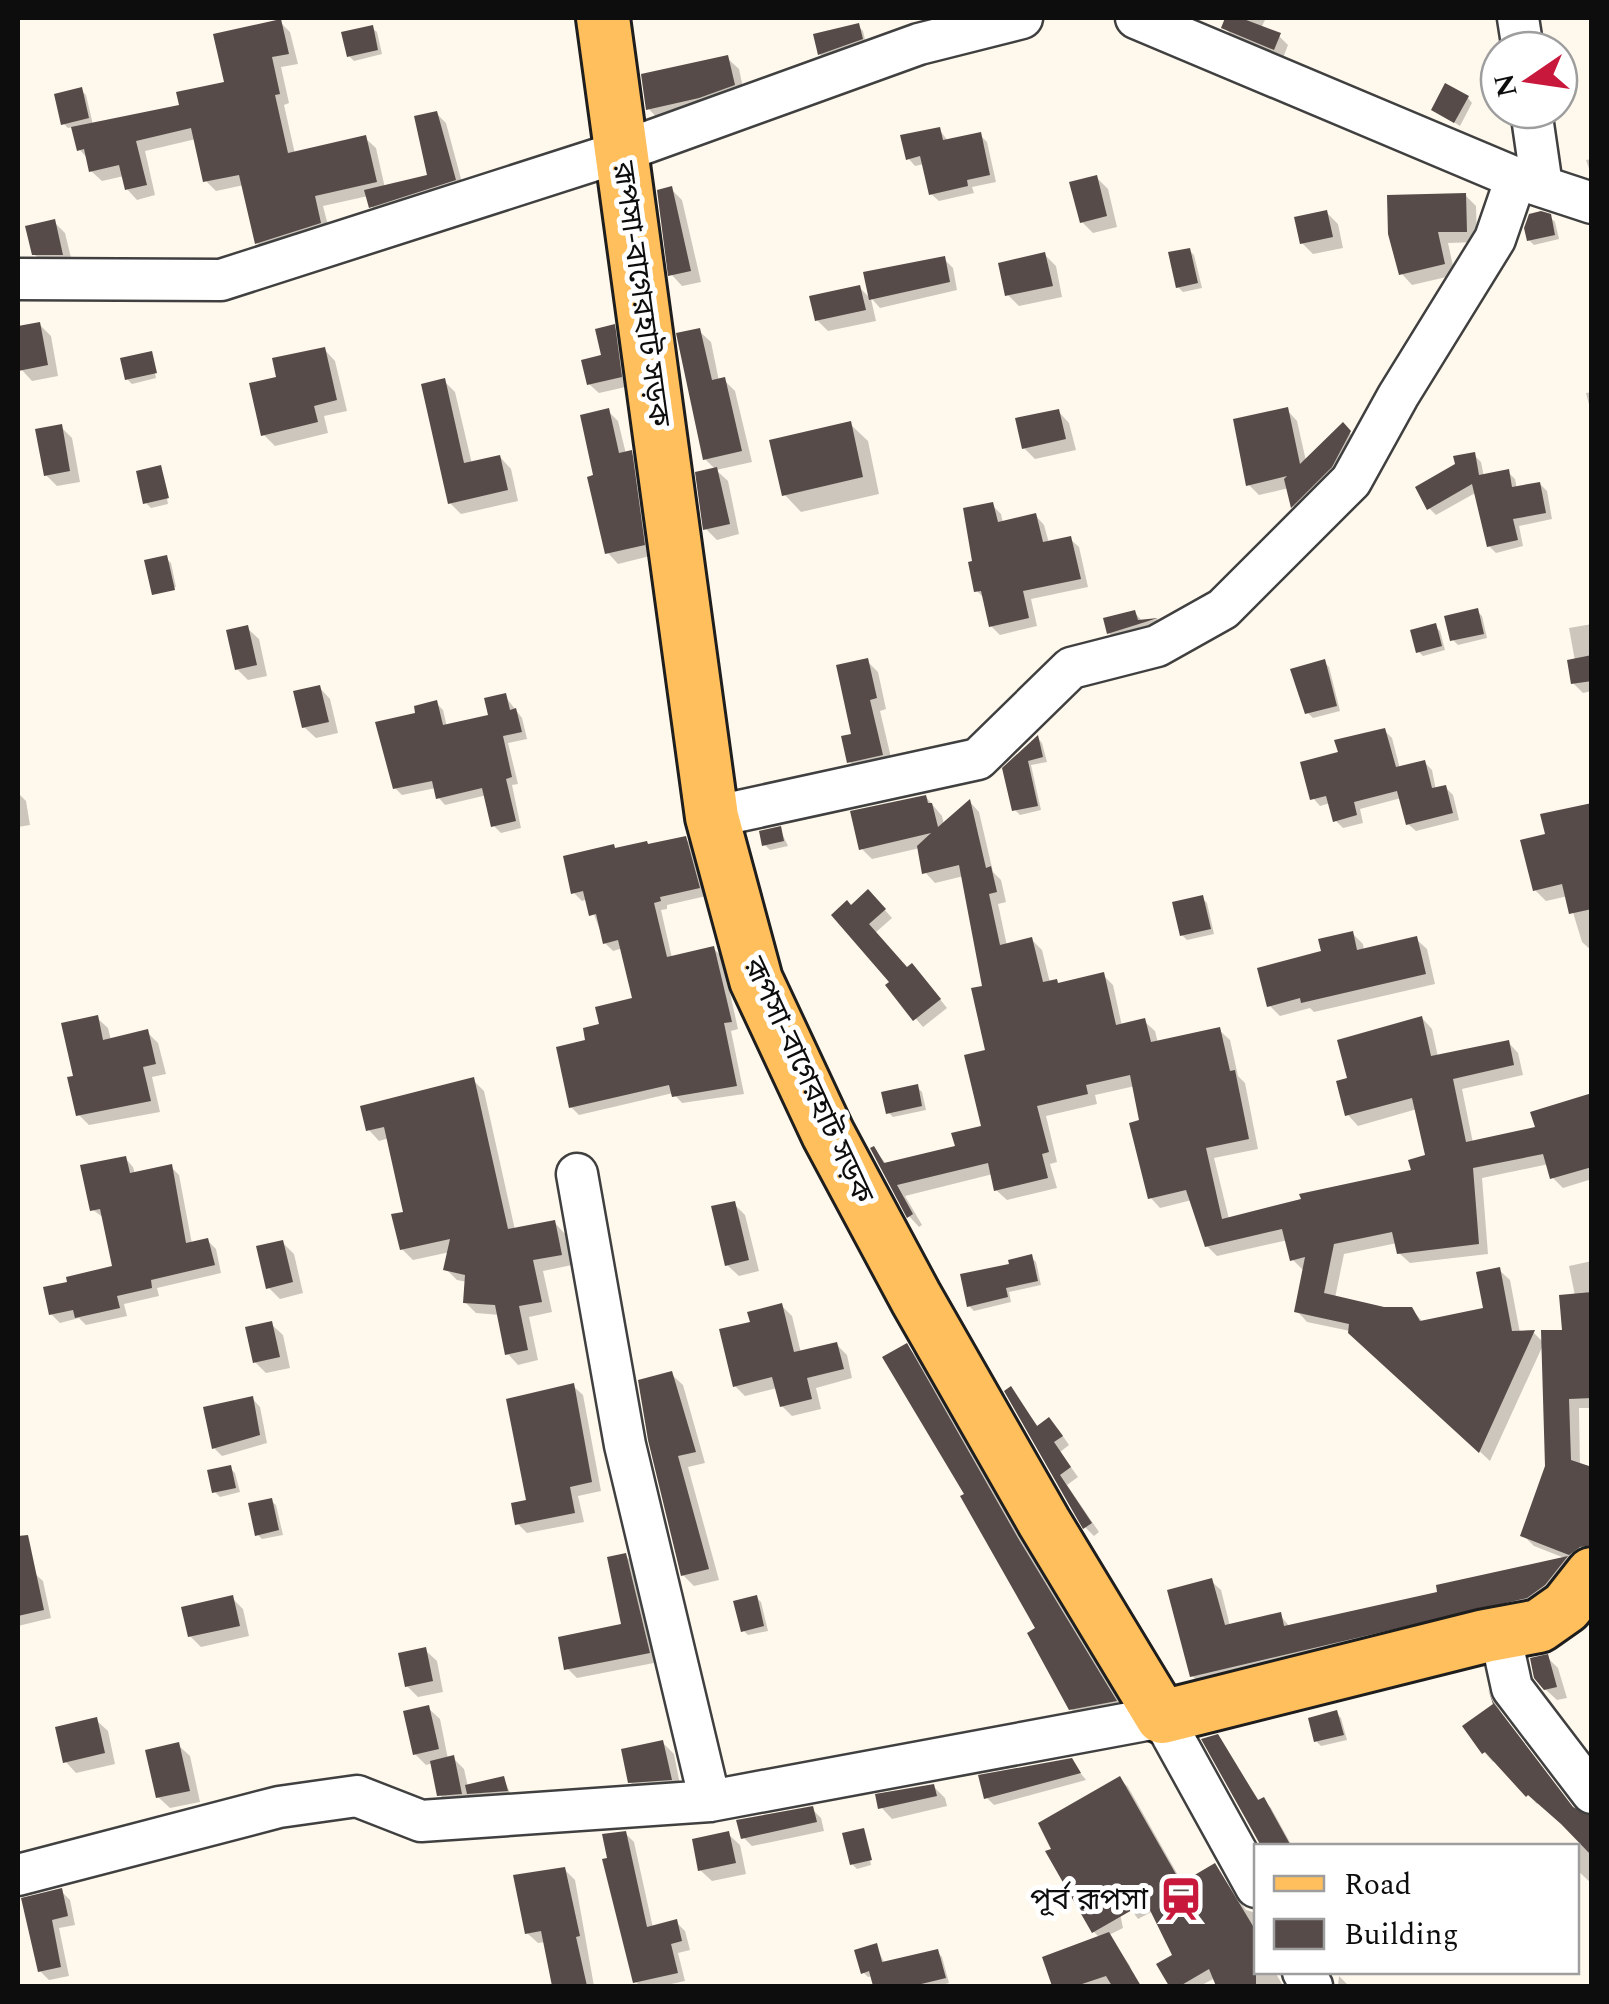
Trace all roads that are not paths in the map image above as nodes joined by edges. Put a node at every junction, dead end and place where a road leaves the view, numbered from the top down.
1 (604, 18) edge
2 (1022, 18) edge
3 (1136, 18) edge
4 (1530, 130) edge
5 (623, 151) junction
6 (1529, 182) junction
7 (1592, 203) edge
8 (18, 279) edge
9 (712, 817) junction
10 (577, 1174) dead end
11 (1592, 1574) edge
12 (1500, 1633) junction
13 (1162, 1716) junction
14 (1592, 1794) edge
15 (710, 1801) junction
16 (18, 1875) edge
17 (1254, 1883) edge

1 - 5 main road, রূপসা-বাগেরহাট সড়ক
2 - 5 street
3 - 6 street
4 - 6 street
5 - 8 street
5 - 9 main road, রূপসা-বাগেরহাট সড়ক
6 - 7 street
6 - 9 street
9 - 13 main road, রূপসা-বাগেরহাট সড়ক
10 - 15 street
11 - 12 main road
12 - 13 main road
12 - 14 street
13 - 15 street
13 - 17 street
15 - 16 street

